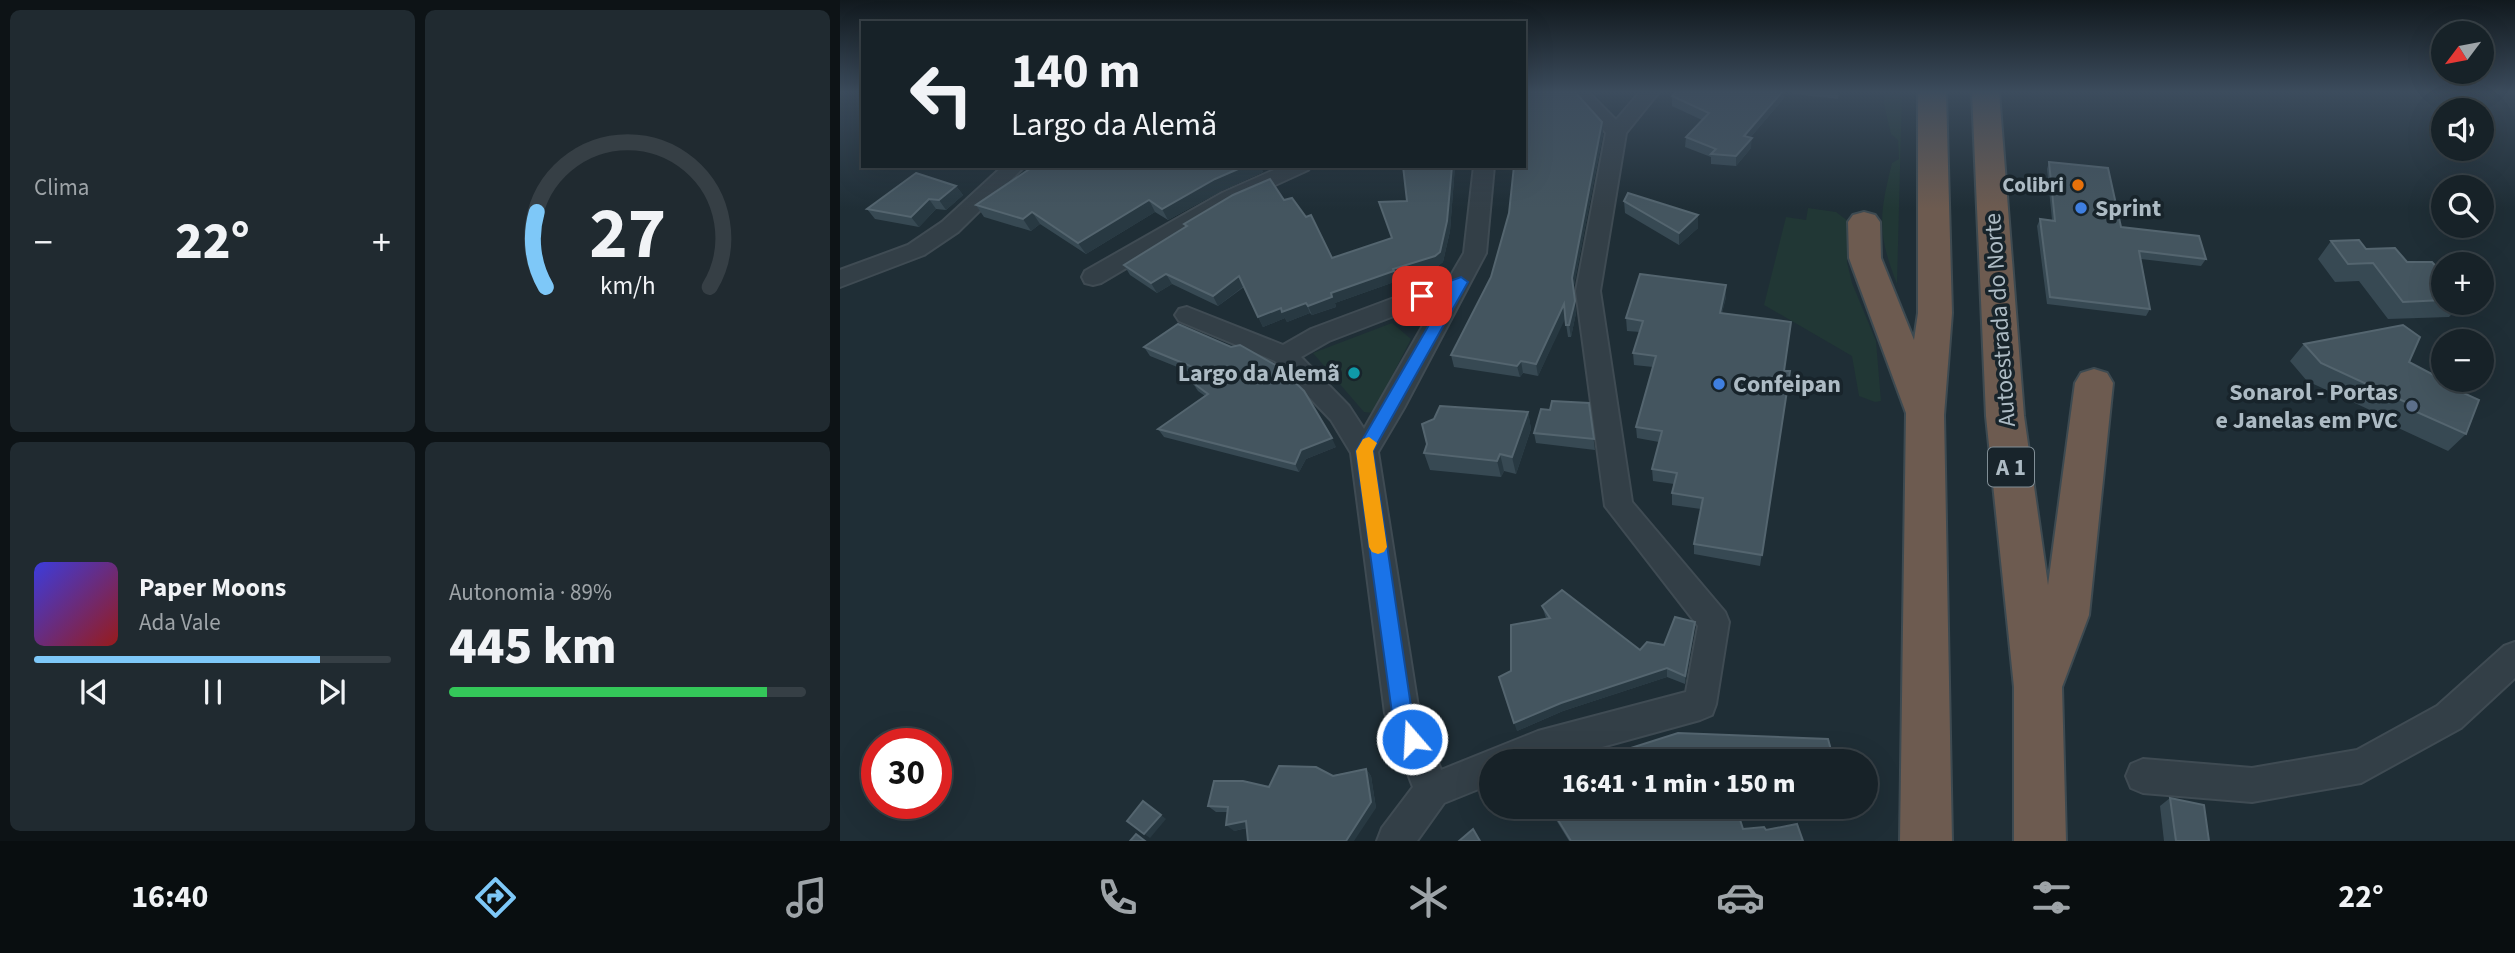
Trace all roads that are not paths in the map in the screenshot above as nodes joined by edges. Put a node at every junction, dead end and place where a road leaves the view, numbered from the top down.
1 (1933, 131) edge
2 (1987, 131) edge
3 (1616, 132) edge
4 (1013, 168) edge
5 (1296, 168) edge
6 (1484, 168) edge
7 (1864, 222) dead end
8 (1093, 277) dead end
9 (840, 279) edge
10 (1461, 282) junction
11 (1187, 316) dead end
12 (1284, 355) junction
13 (2094, 383) dead end
14 (1926, 415) junction
15 (1364, 451) junction
16 (2515, 657) edge
17 (2038, 687) junction
18 (1536, 749) edge
19 (1479, 772) edge
20 (2143, 776) dead end
21 (1432, 791) junction
22 (1395, 841) edge
23 (1926, 841) edge
24 (2040, 841) edge

1 - 14 highway
2 - 17 highway, Autoestrada do Norte / A 1
3 - 18 street
4 - 9 street
5 - 8 street
6 - 10 street
7 - 14 highway
10 - 12 street
10 - 15 street
11 - 12 street
12 - 15 street
13 - 17 highway
14 - 23 highway
15 - 21 street
16 - 20 street
17 - 24 highway, Autoestrada do Norte / A 1
19 - 21 street
21 - 22 street

